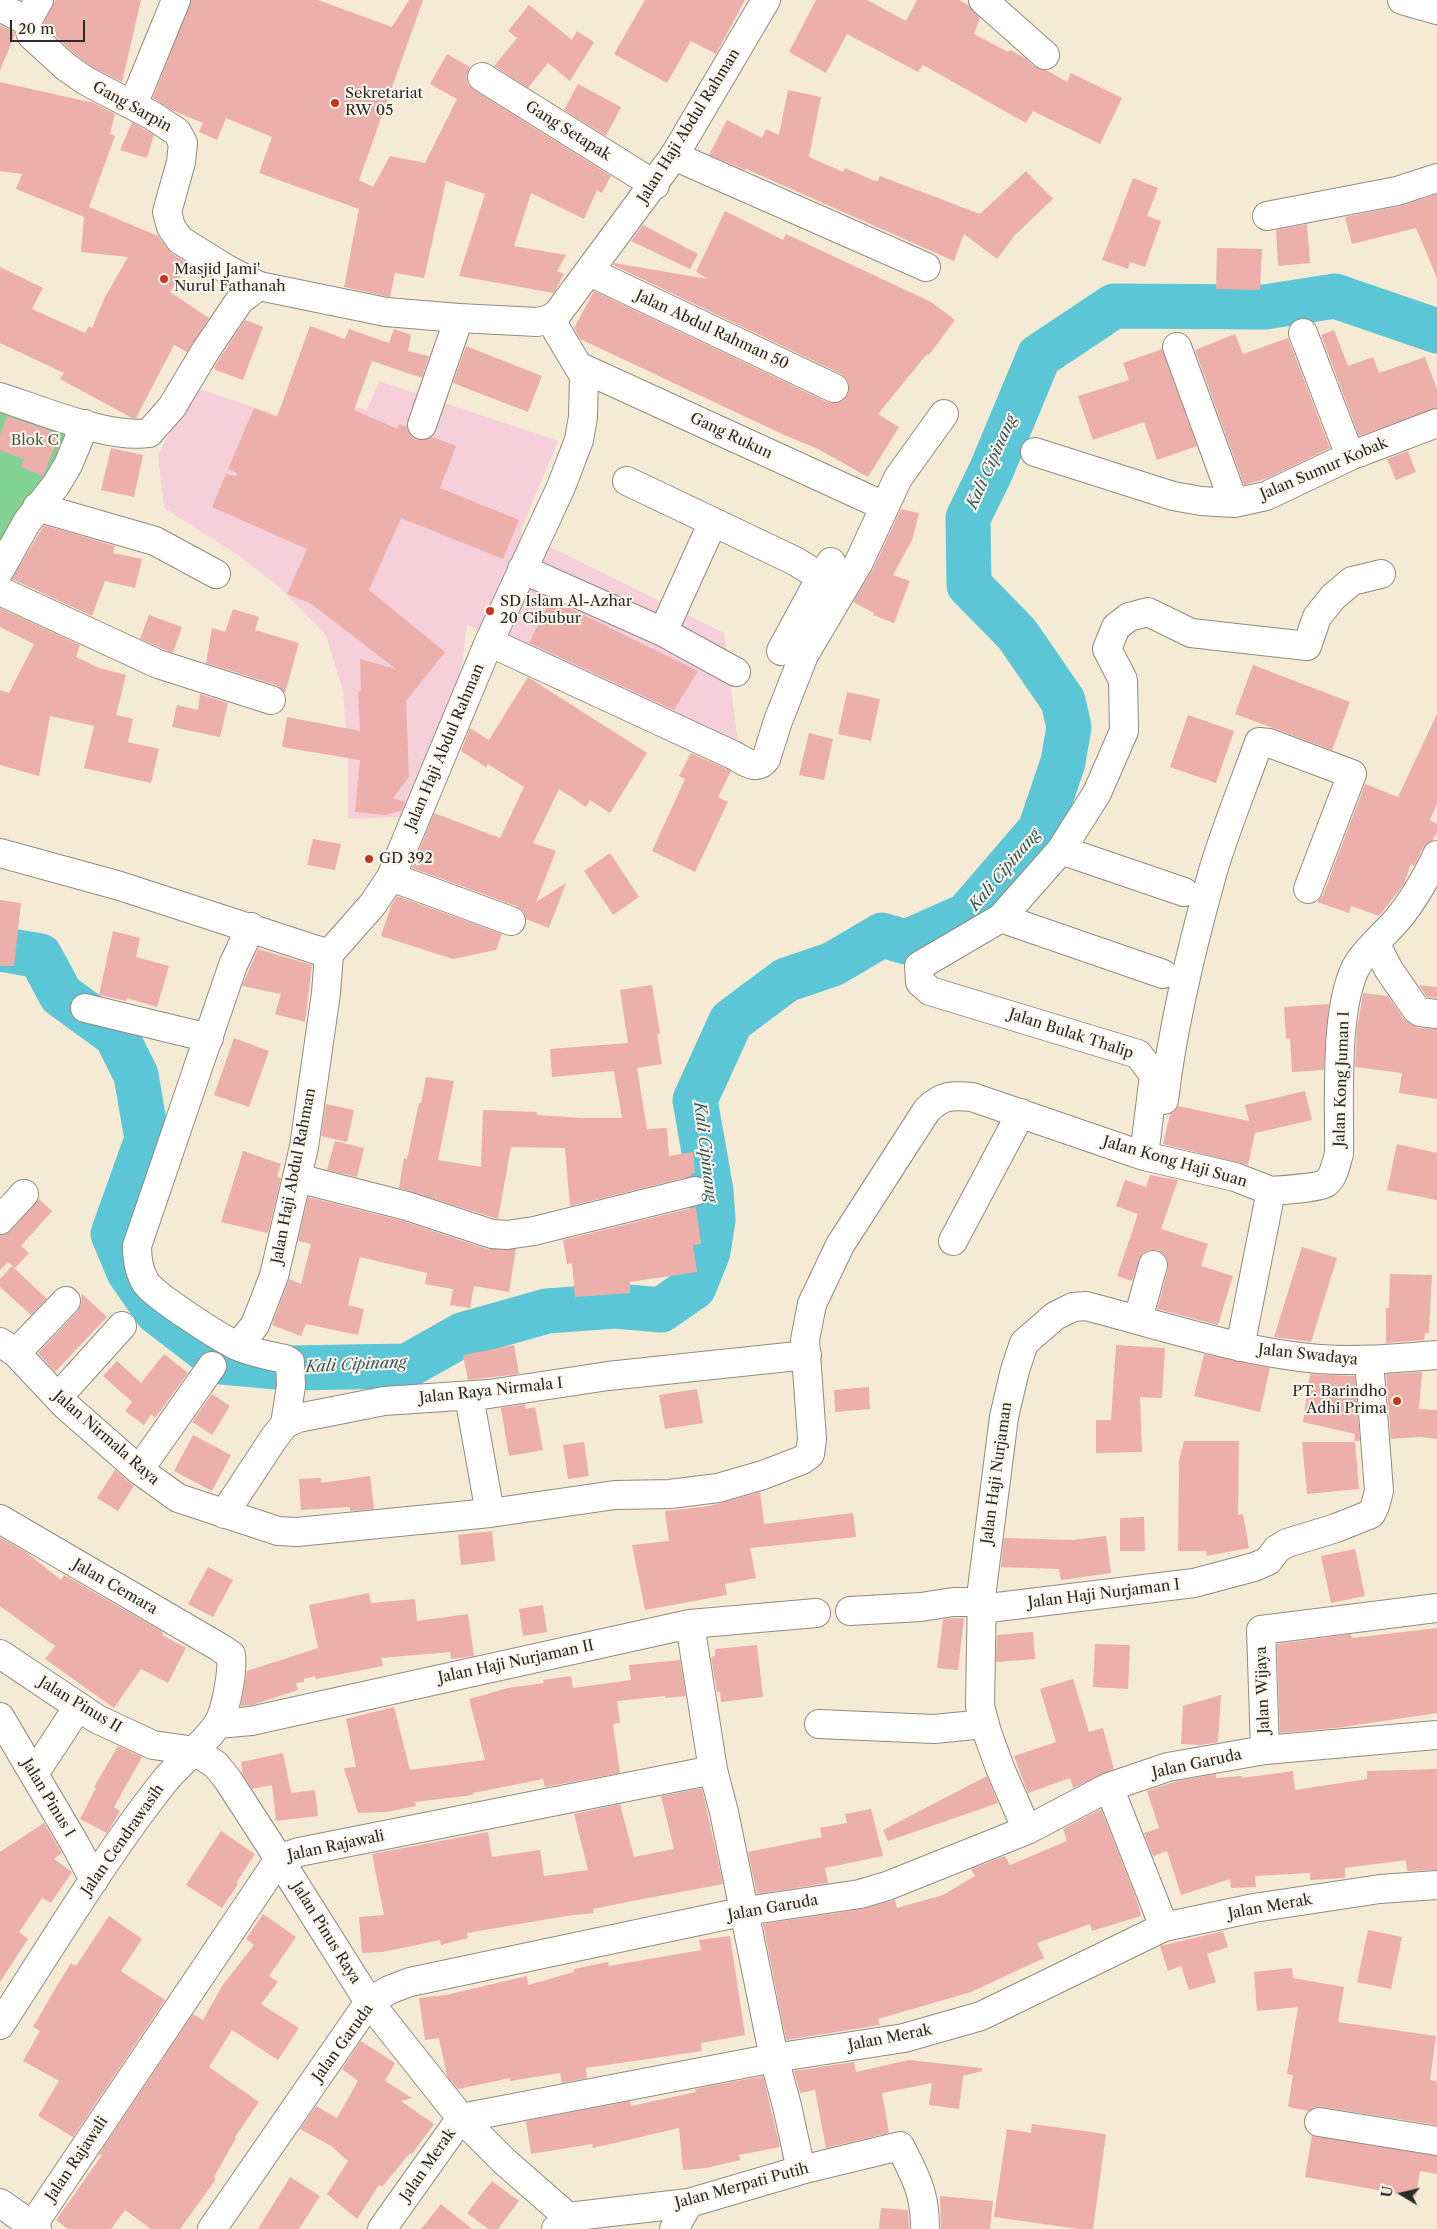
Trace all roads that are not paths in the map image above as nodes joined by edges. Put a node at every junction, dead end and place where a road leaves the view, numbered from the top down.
1 (176, 0) edge
2 (983, 0) edge
3 (1402, 0) edge
4 (760, 2) edge
5 (0, 7) edge
6 (1437, 10) edge
7 (33, 11) edge
8 (1045, 55) dead end
9 (482, 77) dead end
10 (134, 105) junction
11 (674, 156) junction
12 (1437, 178) edge
13 (655, 185) junction
14 (1267, 216) dead end
15 (926, 267) dead end
16 (590, 272) junction
17 (259, 286) junction
18 (459, 318) junction
19 (550, 319) junction
20 (1303, 333) dead end
21 (1177, 347) dead end
22 (578, 366) junction
23 (834, 388) dead end
24 (0, 397) edge
25 (944, 414) dead end
26 (1437, 423) edge
27 (86, 424) junction
28 (422, 425) dead end
29 (1035, 452) dead end
30 (1350, 456) junction
31 (627, 481) dead end
32 (1234, 503) junction
33 (884, 506) junction
34 (37, 507) junction
35 (713, 522) junction
36 (522, 569) junction
37 (0, 570) edge
38 (216, 574) dead end
39 (1381, 574) dead end
40 (0, 591) edge
41 (663, 632) junction
42 (489, 642) junction
43 (781, 651) dead end
44 (736, 672) dead end
45 (271, 700) dead end
46 (1061, 850) junction
47 (0, 853) edge
48 (1437, 855) edge
49 (391, 877) junction
50 (1308, 889) dead end
51 (1184, 892) dead end
52 (1001, 918) junction
53 (511, 920) dead end
54 (251, 927) junction
55 (1375, 942) junction
56 (329, 954) junction
57 (1163, 974) dead end
58 (85, 1008) dead end
59 (1437, 1014) edge
60 (209, 1038) junction
61 (956, 1096) joint
62 (1020, 1113) junction
63 (1151, 1157) junction
64 (297, 1178) junction
65 (695, 1190) dead end
66 (1271, 1191) junction
67 (24, 1194) dead end
68 (0, 1220) edge
69 (953, 1241) dead end
70 (1153, 1265) dead end
71 (66, 1301) dead end
72 (1138, 1319) junction
73 (122, 1326) dead end
74 (238, 1346) junction
75 (1240, 1347) junction
76 (8, 1348) edge
77 (807, 1355) junction
78 (1437, 1355) edge
79 (1369, 1360) junction
80 (212, 1366) dead end
81 (469, 1396) junction
82 (58, 1397) junction
83 (285, 1424) junction
84 (140, 1470) junction
85 (490, 1513) junction
86 (224, 1514) junction
87 (0, 1519) edge
88 (982, 1606) junction
89 (1437, 1608) edge
90 (850, 1611) dead end
91 (816, 1612) dead end
92 (690, 1624) junction
93 (0, 1654) edge
94 (231, 1655) joint
95 (78, 1707) junction
96 (0, 1717) edge
97 (218, 1724) junction
98 (819, 1724) dead end
99 (985, 1724) junction
100 (1437, 1735) edge
101 (1265, 1750) junction
102 (195, 1751) junction
103 (712, 1770) junction
104 (34, 1774) junction
105 (1109, 1787) junction
106 (1027, 1830) junction
107 (279, 1859) junction
108 (94, 1880) junction
109 (1437, 1885) edge
110 (746, 1911) junction
111 (1164, 1927) junction
112 (369, 2002) junction
113 (0, 2025) edge
114 (774, 2058) junction
115 (461, 2118) junction
116 (1319, 2122) dead end
117 (1437, 2141) edge
118 (801, 2170) junction
119 (0, 2203) edge
120 (689, 2203) junction
121 (562, 2223) edge
122 (33, 2228) edge
123 (212, 2229) edge
124 (382, 2229) edge
125 (674, 2229) edge
126 (926, 2229) edge

1 - 10 street
2 - 8 street
3 - 6 street
4 - 11 street, Jalan Haji Abdul Rahman
5 - 7 street
7 - 10 street, Gang Sarpin
9 - 13 street, Gang Setapak
10 - 17 street, Gang Sarpin
11 - 13 street, Jalan Haji Abdul Rahman
11 - 15 street
12 - 14 street
13 - 16 street, Jalan Haji Abdul Rahman
16 - 19 street, Jalan Haji Abdul Rahman
16 - 23 street, Jalan Abdul Rahman 50
17 - 18 street
17 - 27 street
18 - 19 street
18 - 28 street
19 - 22 street, Jalan Haji Abdul Rahman
20 - 30 street
21 - 32 street
22 - 33 street, Gang Rukun
22 - 36 street, Jalan Haji Abdul Rahman
24 - 27 street
25 - 33 street
26 - 30 street, Jalan Sumur Kobak
27 - 34 street
29 - 32 street, Jalan Sumur Kobak
30 - 32 street, Jalan Sumur Kobak
31 - 35 street
33 - 42 street
34 - 37 street
34 - 38 street
35 - 41 street
35 - 43 street
36 - 41 street
36 - 42 street, Jalan Haji Abdul Rahman
39 - 46 street
40 - 45 street
41 - 44 street
42 - 49 street, Jalan Haji Abdul Rahman
46 - 51 street
46 - 52 street
47 - 54 street
48 - 55 street, Jalan Kong Juman I
49 - 53 street
49 - 56 street, Jalan Haji Abdul Rahman
50 - 63 street
52 - 57 street
52 - 63 street, Jalan Bulak Thalip
54 - 56 street
54 - 60 street
55 - 59 street
55 - 66 street, Jalan Kong Juman I
56 - 64 street, Jalan Haji Abdul Rahman
58 - 60 street
60 - 74 street
61 - 62 street, Jalan Kong Haji Suan
61 - 77 street, Jalan Nirmala Raya
62 - 63 street, Jalan Kong Haji Suan
62 - 69 street
63 - 66 street, Jalan Kong Haji Suan
64 - 65 street
64 - 74 street, Jalan Haji Abdul Rahman
66 - 75 street
67 - 68 street
70 - 72 street
71 - 76 street
72 - 75 street, Jalan Haji Nurjaman
72 - 88 street, Jalan Haji Nurjaman
73 - 82 street
74 - 83 street
75 - 79 street, Jalan Swadaya
76 - 82 street, Jalan Nirmala Raya
77 - 81 street, Jalan Raya Nirmala I
77 - 85 street, Jalan Nirmala Raya
78 - 79 street, Jalan Swadaya
79 - 88 street, Jalan Haji Nurjaman I
80 - 84 street
81 - 83 street, Jalan Raya Nirmala I
81 - 85 street
82 - 84 street, Jalan Nirmala Raya
83 - 86 street
84 - 86 street, Jalan Nirmala Raya
85 - 86 street, Jalan Nirmala Raya
87 - 94 street, Jalan Cemara
88 - 90 street
88 - 99 street, Jalan Haji Nurjaman
89 - 101 street, Jalan Wijaya
91 - 92 street, Jalan Haji Nurjaman II
92 - 97 street, Jalan Haji Nurjaman II
92 - 103 street
93 - 95 street, Jalan Pinus II
94 - 97 street, Jalan Cendrawasih
95 - 102 street, Jalan Pinus II
95 - 104 street
96 - 104 street, Jalan Pinus I
97 - 102 street, Jalan Cendrawasih
98 - 99 street
99 - 106 street, Jalan Haji Nurjaman
100 - 101 street, Jalan Garuda
101 - 105 street, Jalan Garuda
102 - 107 street, Jalan Pinus Raya
102 - 108 street, Jalan Cendrawasih
103 - 107 street, Jalan Rajawali
103 - 110 street
104 - 108 street, Jalan Pinus I
105 - 106 street, Jalan Garuda
105 - 111 street
106 - 110 street, Jalan Garuda
107 - 112 street, Jalan Pinus Raya
107 - 122 street, Jalan Rajawali
108 - 113 street, Jalan Cendrawasih
109 - 111 street, Jalan Merak
110 - 112 street, Jalan Garuda
110 - 114 street
111 - 114 street, Jalan Merak
112 - 115 street, Jalan Pinus Raya
112 - 123 street, Jalan Garuda
114 - 115 street, Jalan Merak
114 - 118 street
115 - 121 street, Jalan Pinus Raya
115 - 124 street, Jalan Merak
116 - 117 street
118 - 120 street, Jalan Merpati Putih
118 - 126 street, Jalan Merpati Putih
119 - 122 street
120 - 121 street, Jalan Merpati Putih
120 - 125 street

